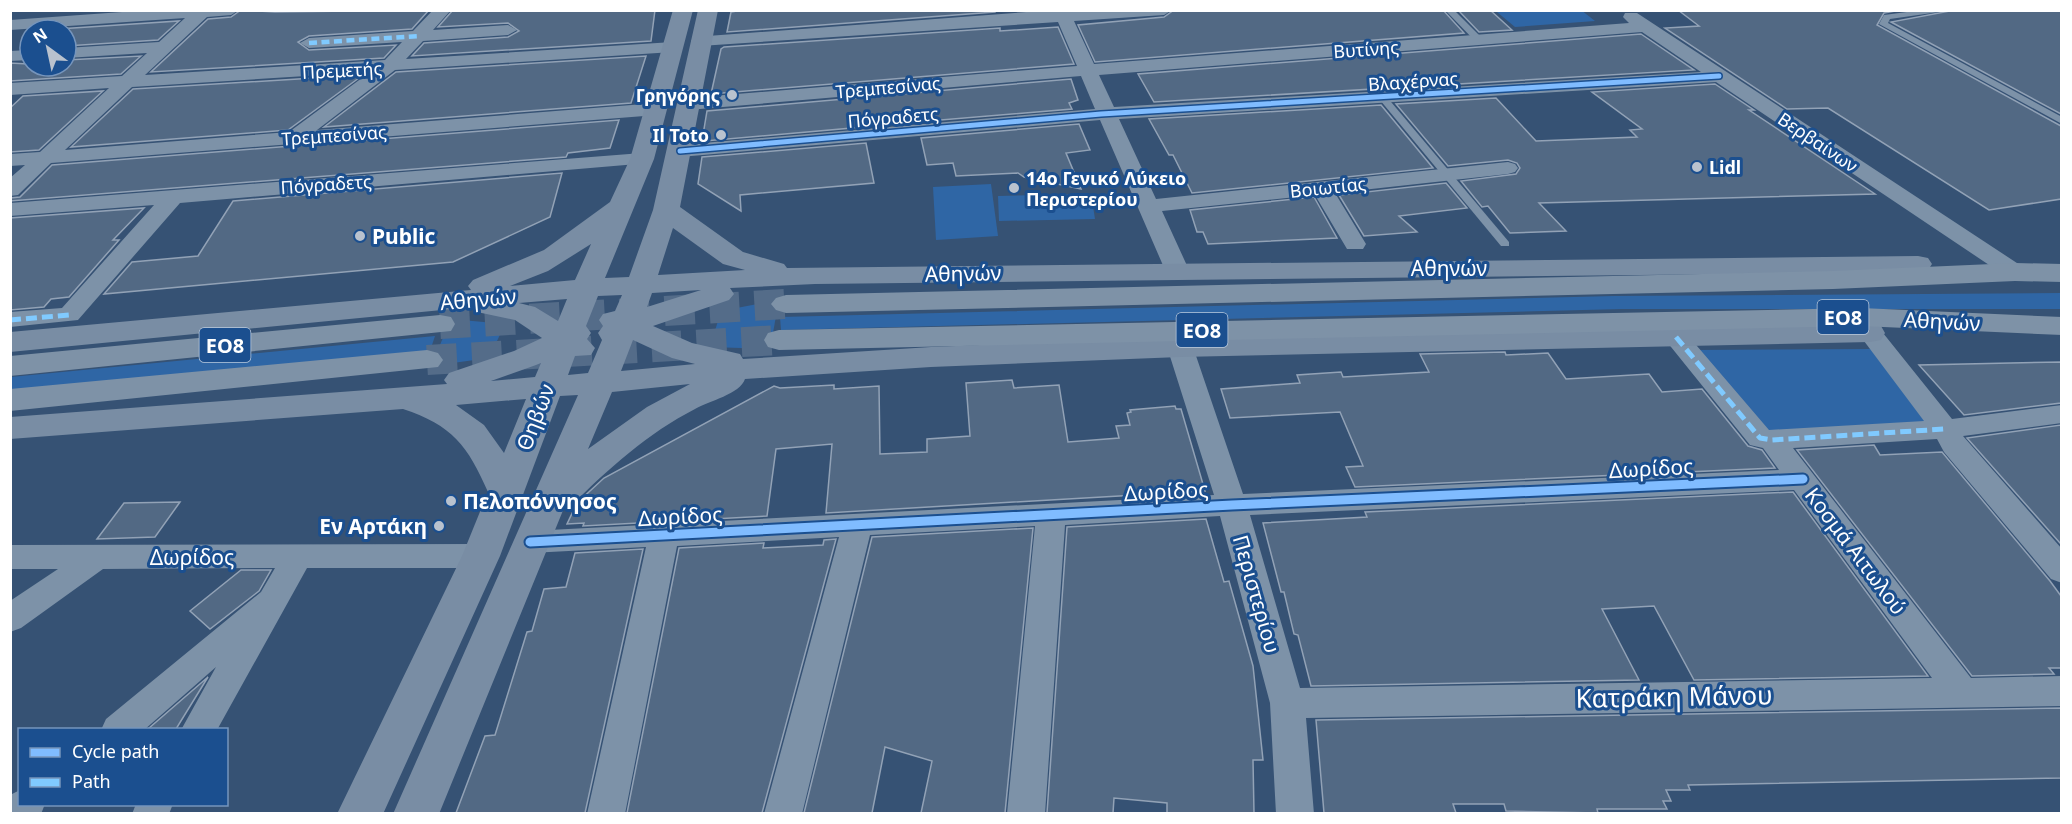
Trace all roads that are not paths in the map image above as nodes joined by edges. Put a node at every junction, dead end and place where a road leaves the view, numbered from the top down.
1 (231, 10) edge
2 (443, 10) edge
3 (517, 10) edge
4 (683, 10) edge
5 (708, 10) edge
6 (1164, 10) edge
7 (1449, 10) edge
8 (1623, 10) edge
9 (1949, 10) edge
10 (203, 11) edge
11 (1063, 14) edge
12 (10, 25) edge
13 (1644, 27) junction
14 (508, 30) junction
15 (420, 36) junction
16 (1479, 40) junction
17 (700, 41) junction
18 (309, 43) dead end
19 (164, 47) junction
20 (674, 47) junction
21 (78, 52) edge
22 (494, 60) junction
23 (388, 67) junction
24 (1088, 70) junction
25 (1719, 76) junction
26 (125, 82) junction
27 (10, 89) edge
28 (1383, 98) junction
29 (688, 105) junction
30 (657, 109) junction
31 (1107, 114) junction
32 (2061, 121) edge
33 (295, 137) junction
34 (680, 151) junction
35 (45, 158) junction
36 (642, 159) junction
37 (10, 160) edge
38 (1508, 168) dead end
39 (1447, 175) junction
40 (1322, 188) junction
41 (10, 190) edge
42 (174, 196) junction
43 (626, 196) junction
44 (1148, 206) junction
45 (10, 210) edge
46 (666, 210) junction
47 (1355, 244) dead end
48 (1505, 244) dead end
49 (1918, 264) joint
50 (1177, 270) junction
51 (2015, 272) junction
52 (2061, 273) edge
53 (815, 275) junction
54 (638, 291) junction
55 (786, 304) tunnel mouth
56 (599, 308) junction
57 (431, 314) junction
58 (10, 320) edge
59 (2061, 327) edge
60 (1870, 333) junction
61 (1676, 337) junction
62 (10, 342) edge
63 (1180, 347) junction
64 (773, 353) junction
65 (427, 360) tunnel mouth
66 (589, 360) junction
67 (10, 366) edge
68 (550, 378) junction
69 (400, 398) junction
70 (10, 400) edge
71 (2061, 414) edge
72 (10, 428) edge
73 (1945, 429) junction
74 (1772, 440) junction
75 (1803, 479) junction
76 (506, 492) junction
77 (1232, 505) junction
78 (1051, 515) junction
79 (537, 526) junction
80 (857, 526) junction
81 (664, 534) junction
82 (298, 556) junction
83 (481, 556) junction
84 (10, 557) edge
85 (97, 557) junction
86 (2061, 571) edge
87 (272, 601) junction
88 (10, 619) edge
89 (1961, 691) junction
90 (2061, 691) edge
91 (1287, 703) junction
92 (119, 728) edge
93 (199, 728) edge
94 (360, 813) edge
95 (416, 813) edge
96 (606, 813) edge
97 (783, 813) edge
98 (1026, 813) edge
99 (1295, 813) edge

1 - 10 street
2 - 15 street
3 - 14 street
4 - 20 main road, Θηβών
5 - 17 main road, Θηβών
6 - 11 street
7 - 16 lane
8 - 13 street, Βερβαίνων
9 - 32 lane
10 - 12 street
10 - 19 street
11 - 17 street
11 - 24 street
13 - 16 street, Βυτίνης
13 - 25 street, Βερβαίνων
14 - 15 street
14 - 22 street
15 - 18 street
15 - 23 street
16 - 24 street, Βυτίνης
17 - 29 main road, Θηβών
19 - 21 street
19 - 26 street
20 - 22 street, Πρεμετής
20 - 30 main road, Θηβών
22 - 23 street, Πρεμετής
23 - 26 street, Πρεμετής
23 - 33 street
24 - 29 street, Τρεμπεσίνας
24 - 31 street
25 - 28 street, Βλαχέρνας
25 - 51 street, Βερβαίνων
26 - 27 street, Πρεμετής
26 - 35 street
28 - 31 street, Βλαχέρνας
28 - 39 lane
29 - 34 main road, Θηβών
30 - 33 street, Τρεμπεσίνας
30 - 36 main road, Θηβών
31 - 34 street, Πόγραδετς
31 - 44 street
33 - 35 street, Τρεμπεσίνας
34 - 46 main road, Θηβών
35 - 37 street, Τρεμπεσίνας
35 - 41 street
36 - 42 street, Πόγραδετς
36 - 43 main road, Θηβών
38 - 39 street, Βοιωτίας
39 - 40 street, Βοιωτίας
39 - 48 lane
40 - 44 street, Βοιωτίας
40 - 47 street
42 - 45 street, Πόγραδετς
42 - 58 street
43 - 56 main road, Θηβών
43 - 57 main road
44 - 50 street
46 - 53 main road
46 - 54 main road, Θηβών
49 - 50 main road, Αθηνών
49 - 51 highway
50 - 53 main road, Αθηνών
51 - 52 highway, Αθηνών / ΕΟ8
51 - 55 highway, Αθηνών / ΕΟ8
53 - 54 main road, Αθηνών
53 - 56 main road
54 - 56 main road, Θηβών
54 - 56 main road, Αθηνών
56 - 57 main road, Αθηνών
56 - 64 main road
56 - 66 main road, Θηβών
56 - 66 main road
57 - 62 main road, Αθηνών
57 - 66 main road
57 - 67 highway, Αθηνών / ΕΟ8
59 - 60 highway
59 - 64 highway, Αθηνών / ΕΟ8
60 - 61 main road, Αθηνών
60 - 73 street
61 - 63 main road, Αθηνών
61 - 74 street, Κοσμά Αιτωλού
63 - 64 main road, Αθηνών
63 - 77 street, Περιστερίου
64 - 66 main road, Αθηνών
64 - 79 main road
65 - 70 highway, ΕΟ8
66 - 68 main road, Αθηνών
66 - 68 main road, Θηβών
66 - 69 main road
66 - 79 main road, Θηβών
68 - 69 main road, Αθηνών
68 - 76 main road, Θηβών
69 - 72 main road, Αθηνών
69 - 76 main road
71 - 73 street
73 - 74 street
73 - 86 street
74 - 75 street, Κοσμά Αιτωλού
75 - 77 street, Δωρίδος
75 - 89 street, Κοσμά Αιτωλού
76 - 83 main road, Θηβών
77 - 78 street, Δωρίδος
77 - 91 street, Περιστερίου
78 - 80 street, Δωρίδος
78 - 98 street
79 - 81 street, Δωρίδος
79 - 95 main road, Θηβών
80 - 81 street, Δωρίδος
80 - 97 street
81 - 96 street
82 - 83 street, Δωρίδος
82 - 85 street, Δωρίδος
82 - 87 street
83 - 94 main road, Θηβών
84 - 85 street, Δωρίδος
85 - 88 street
87 - 92 street
87 - 93 street
89 - 90 street, Κατράκη Μάνου
89 - 91 street, Κατράκη Μάνου
91 - 99 street, Περιστερίου

